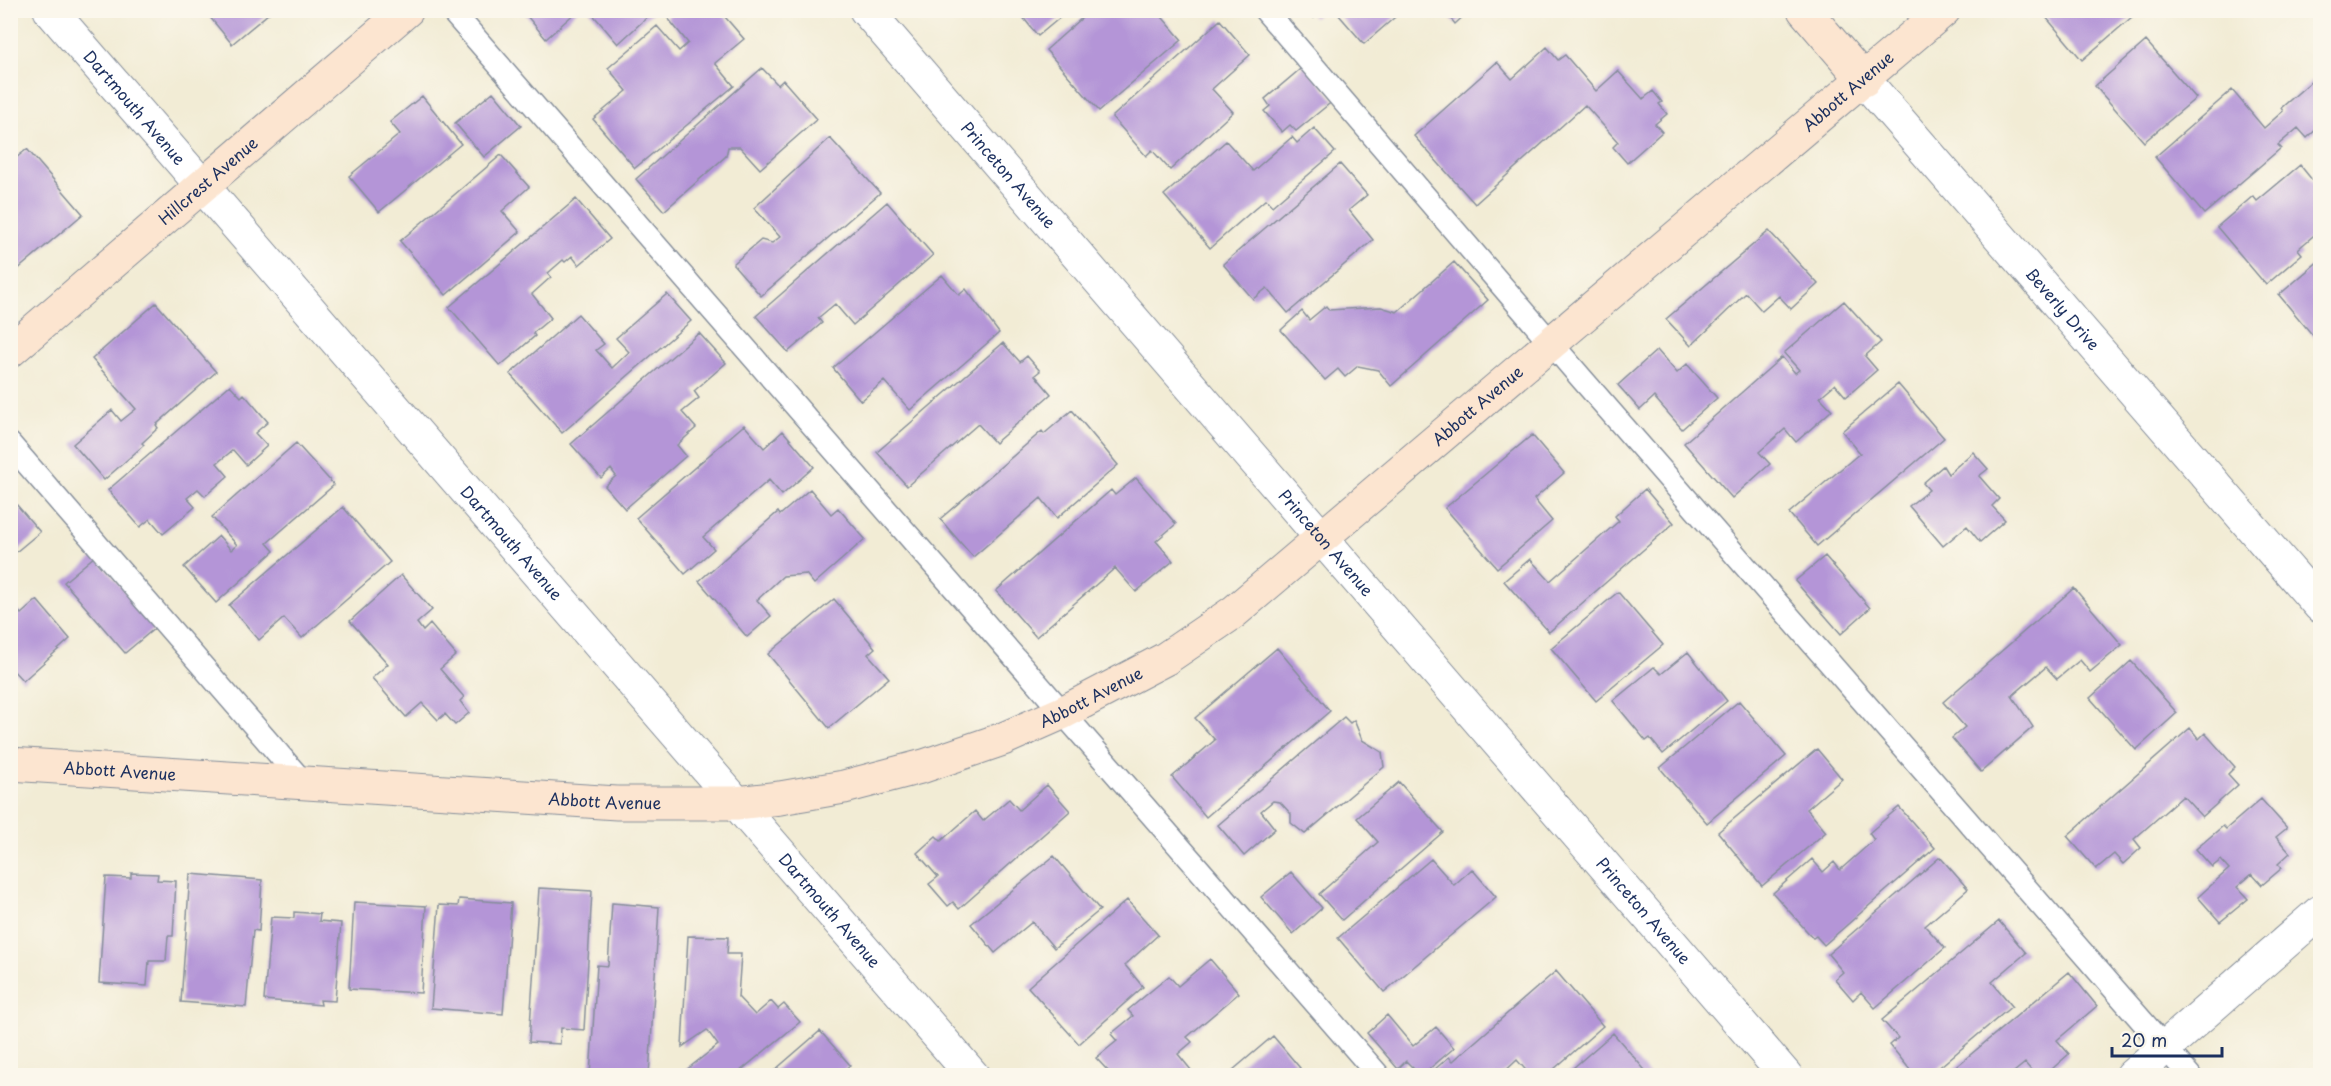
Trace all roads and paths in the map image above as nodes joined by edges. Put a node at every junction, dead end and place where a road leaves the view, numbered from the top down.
1 (50, 10) edge
2 (407, 10) edge
3 (451, 10) edge
4 (866, 10) edge
5 (1265, 10) edge
6 (1804, 10) edge
7 (1944, 10) edge
8 (1864, 80) junction
9 (202, 187) junction
10 (1550, 343) junction
11 (10, 351) edge
12 (10, 444) edge
13 (1322, 539) junction
14 (2320, 606) edge
15 (1062, 713) junction
16 (10, 764) edge
17 (302, 781) junction
18 (736, 803) junction
19 (2320, 912) edge
20 (2165, 1046) junction
21 (973, 1076) edge
22 (1379, 1076) edge
23 (1786, 1076) edge
24 (2132, 1076) edge
25 (2190, 1076) edge

1 - 9 street, Dartmouth Avenue
2 - 9 street, Hillcrest Avenue
3 - 15 lane
4 - 13 street, Princeton Avenue
5 - 10 lane
6 - 8 street, Beverly Drive
7 - 8 street, Abbott Avenue
8 - 10 street, Abbott Avenue
8 - 14 street, Beverly Drive
9 - 11 street, Hillcrest Avenue
9 - 18 street, Dartmouth Avenue
10 - 13 street, Abbott Avenue
10 - 20 lane
12 - 17 lane
13 - 15 street, Abbott Avenue
13 - 23 street, Princeton Avenue
15 - 18 street, Abbott Avenue
15 - 22 lane
16 - 17 street, Abbott Avenue
17 - 18 street, Abbott Avenue
18 - 21 street, Dartmouth Avenue
19 - 20 street
20 - 24 street
20 - 25 lane

